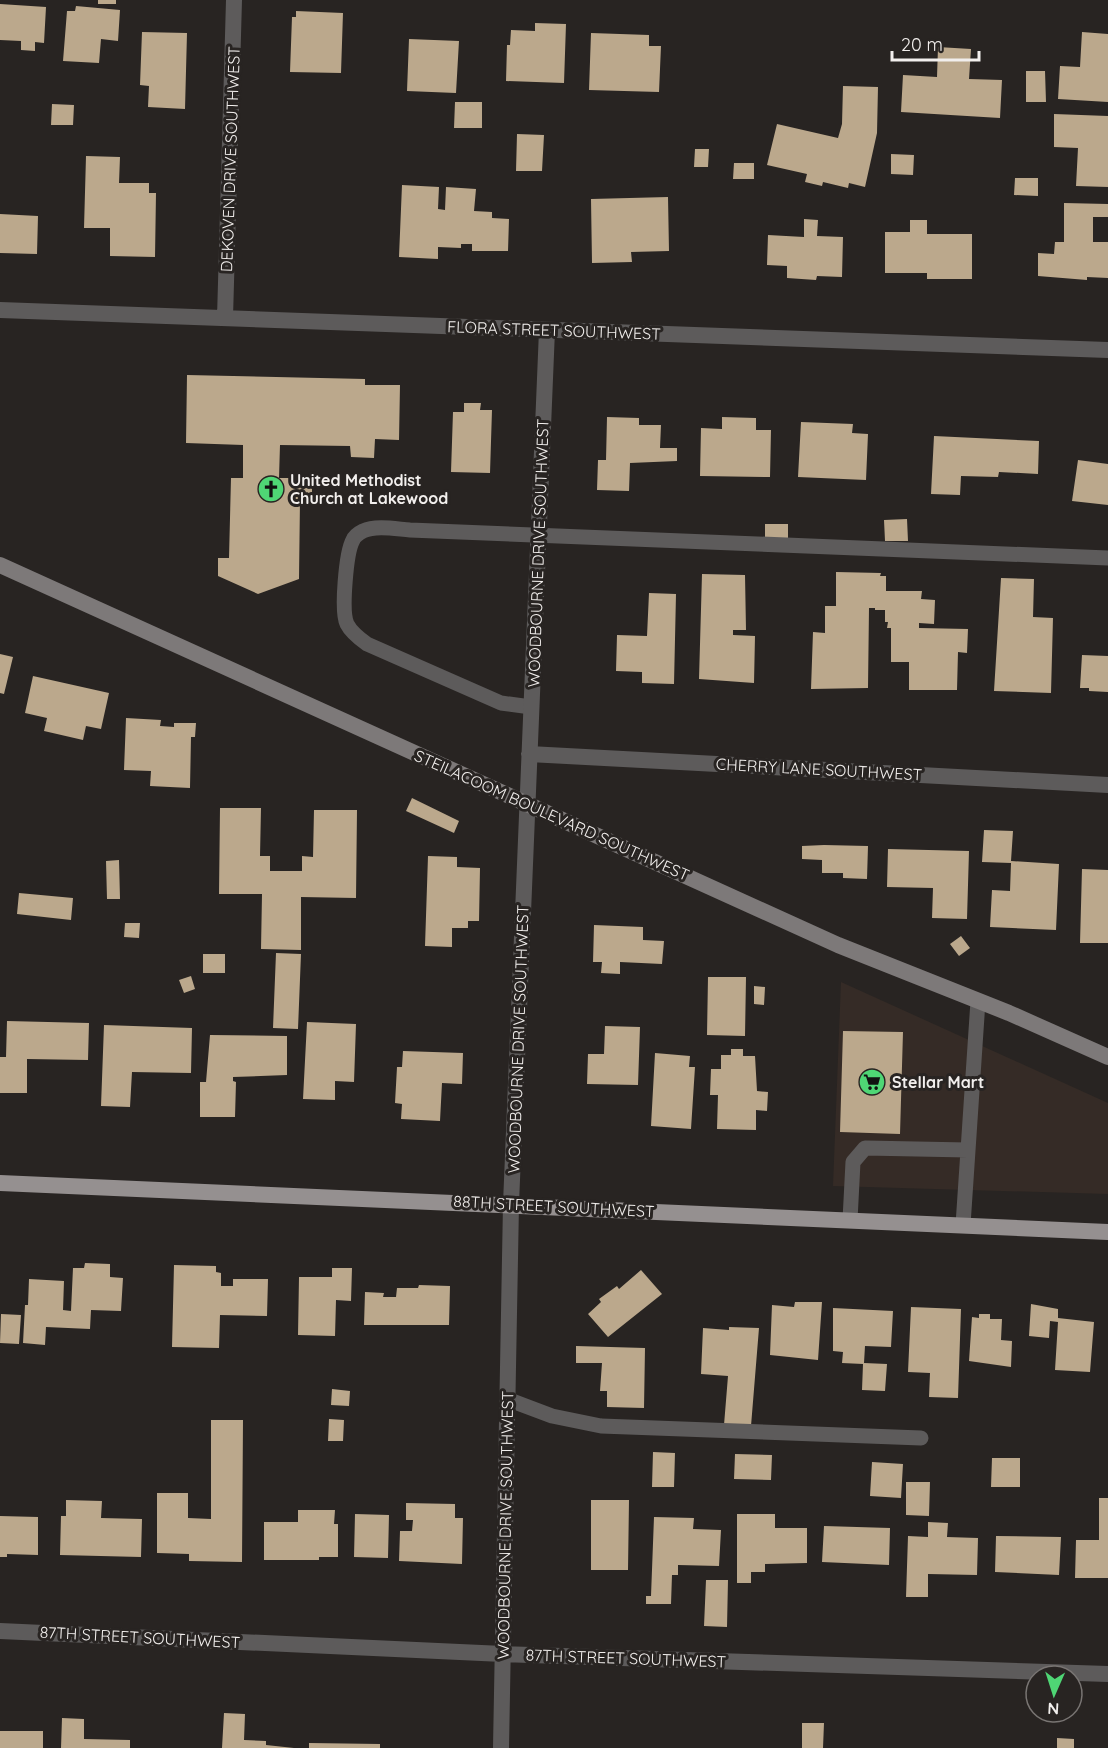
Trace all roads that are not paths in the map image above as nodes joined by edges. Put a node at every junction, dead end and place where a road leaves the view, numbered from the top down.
1 (234, 0) edge
2 (0, 310) edge
3 (225, 318) junction
4 (547, 330) junction
5 (1108, 350) edge
6 (538, 535) junction
7 (1108, 558) edge
8 (0, 565) edge
9 (531, 706) junction
10 (529, 754) junction
11 (1108, 785) edge
12 (527, 803) junction
13 (978, 1001) junction
14 (1108, 1057) edge
15 (968, 1150) junction
16 (0, 1183) edge
17 (511, 1204) junction
18 (850, 1220) junction
19 (963, 1225) junction
20 (1108, 1232) edge
21 (507, 1399) junction
22 (921, 1438) dead end
23 (0, 1631) edge
24 (503, 1654) junction
25 (1108, 1674) edge
26 (501, 1748) edge

1 - 3 street, DEKOVEN DRIVE SOUTHWEST
2 - 3 street, FLORA STREET SOUTHWEST
3 - 4 street, FLORA STREET SOUTHWEST
4 - 5 street, FLORA STREET SOUTHWEST
4 - 6 street, WOODBOURNE DRIVE SOUTHWEST
6 - 7 lane
6 - 9 street, WOODBOURNE DRIVE SOUTHWEST
6 - 9 lane
8 - 12 main road, STEILACOOM BOULEVARD SOUTHWEST
9 - 10 street, WOODBOURNE DRIVE SOUTHWEST
10 - 11 street, CHERRY LANE SOUTHWEST
10 - 12 street, WOODBOURNE DRIVE SOUTHWEST
12 - 13 main road, STEILACOOM BOULEVARD SOUTHWEST
12 - 17 street, WOODBOURNE DRIVE SOUTHWEST
13 - 14 main road, STEILACOOM BOULEVARD SOUTHWEST
13 - 15 lane
15 - 18 lane
15 - 19 lane
16 - 17 main road, 88TH STREET SOUTHWEST
17 - 18 main road, 88TH STREET SOUTHWEST
17 - 21 street, WOODBOURNE DRIVE SOUTHWEST
18 - 19 main road, 88TH STREET SOUTHWEST
19 - 20 main road, 88TH STREET SOUTHWEST
21 - 22 lane
21 - 24 street, WOODBOURNE DRIVE SOUTHWEST
23 - 24 street, 87TH STREET SOUTHWEST
24 - 25 street, 87TH STREET SOUTHWEST
24 - 26 street, WOODBOURNE DRIVE SOUTHWEST

